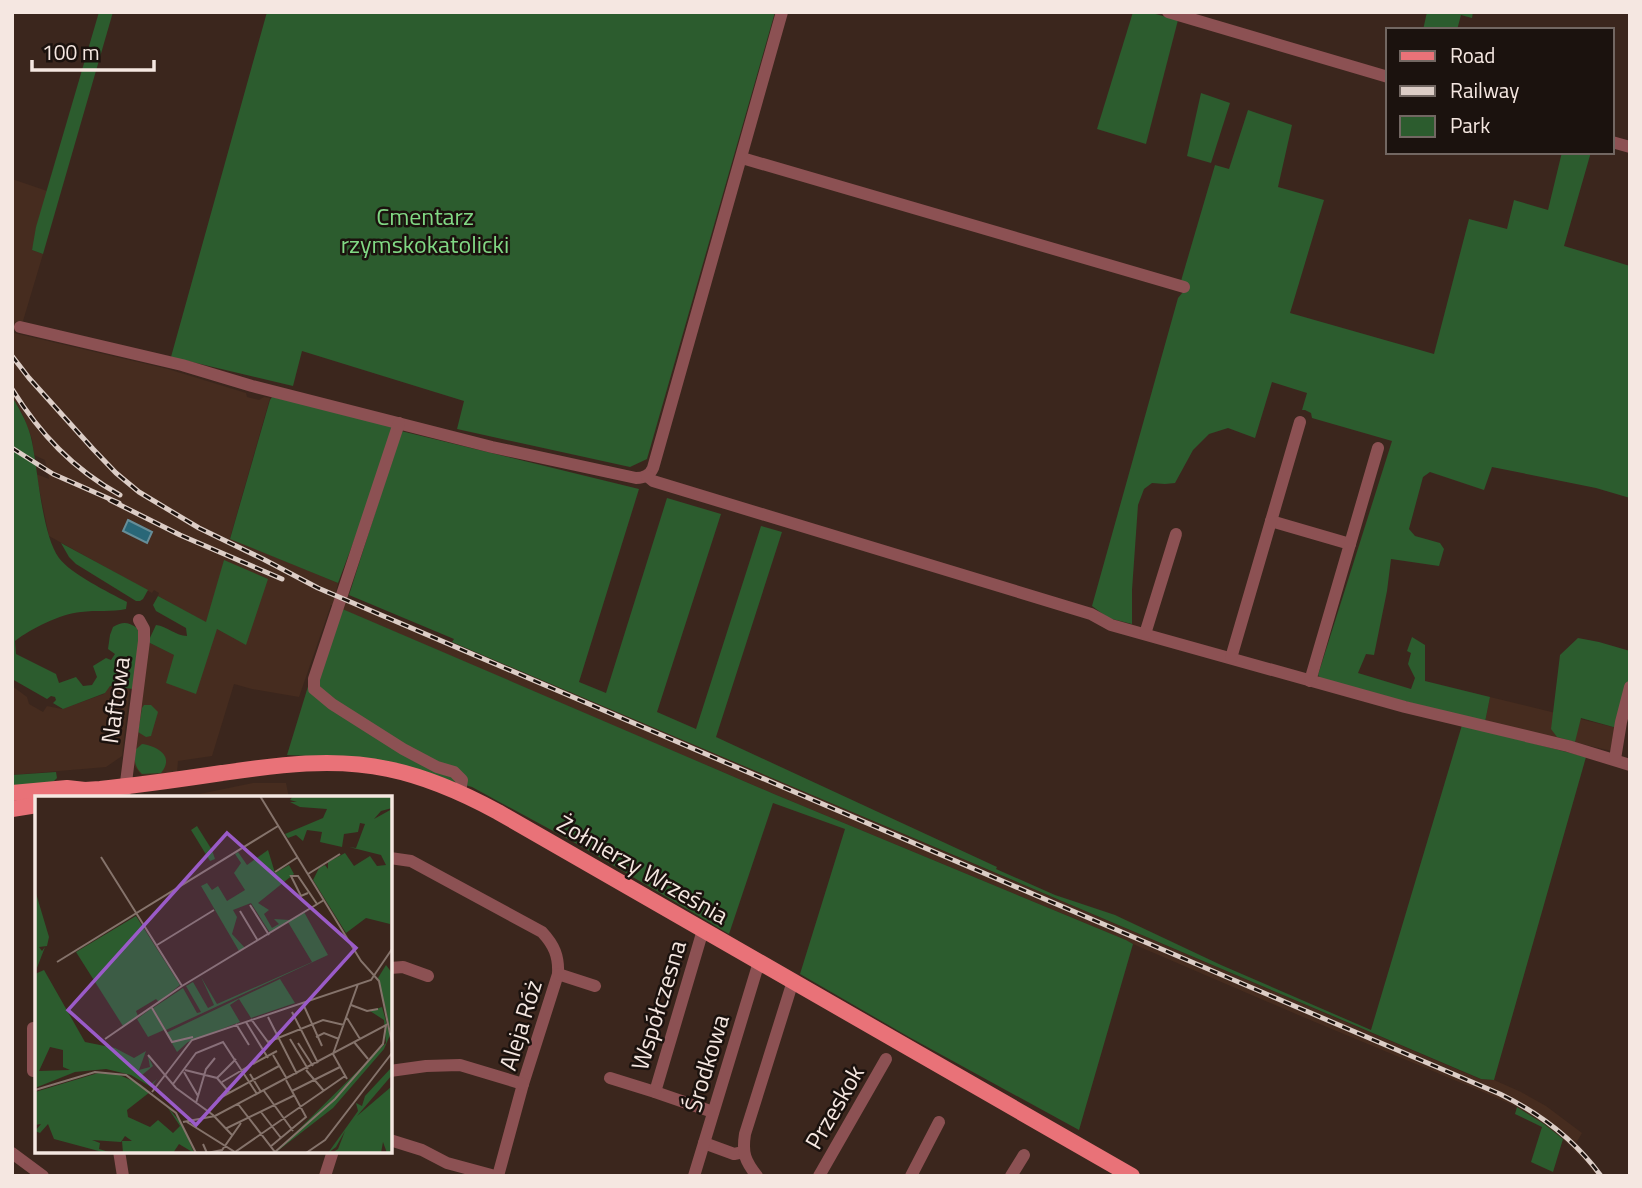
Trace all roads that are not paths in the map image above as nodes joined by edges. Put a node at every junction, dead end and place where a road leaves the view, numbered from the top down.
1 (782, 12) edge
2 (1168, 12) edge
3 (1386, 76) edge
4 (742, 159) junction
5 (1184, 288) dead end
6 (20, 327) dead end
7 (1300, 422) dead end
8 (399, 423) junction
9 (1378, 448) dead end
10 (647, 475) junction
11 (1271, 521) junction
12 (1176, 534) dead end
13 (1350, 544) junction
14 (139, 620) dead end
15 (1145, 635) junction
16 (1231, 658) junction
17 (1310, 681) junction
18 (1630, 687) edge
19 (1624, 738) edge
20 (1615, 759) junction
21 (1630, 765) edge
22 (125, 792) edge
23 (460, 792) junction
24 (12, 793) edge
25 (78, 794) edge
26 (35, 805) edge
27 (12, 809) edge
28 (392, 858) edge
29 (703, 930) junction
30 (758, 962) junction
31 (392, 968) edge
32 (558, 974) junction
33 (428, 976) dead end
34 (793, 981) junction
35 (594, 986) dead end
36 (33, 1028) dead end
37 (886, 1059) dead end
38 (35, 1070) edge
39 (392, 1071) edge
40 (610, 1078) dead end
41 (523, 1084) junction
42 (654, 1092) junction
43 (713, 1112) junction
44 (939, 1122) dead end
45 (392, 1141) edge
46 (704, 1143) junction
47 (744, 1152) junction
48 (12, 1153) edge
49 (119, 1153) edge
50 (332, 1153) edge
51 (1024, 1155) dead end
52 (43, 1176) edge
53 (123, 1176) edge
54 (325, 1176) edge
55 (497, 1176) edge
56 (694, 1176) edge
57 (757, 1176) edge
58 (819, 1176) edge
59 (911, 1176) edge
60 (1011, 1176) edge
61 (1132, 1176) edge

1 - 4 street
2 - 3 street
4 - 5 street
4 - 10 street
6 - 8 street
7 - 11 street
8 - 10 street
8 - 23 street
9 - 13 street
10 - 15 street
11 - 13 street
11 - 16 street
12 - 15 street
13 - 17 street
14 - 22 street, Naftowa
15 - 16 street
16 - 17 street
17 - 20 street
18 - 19 street
19 - 20 street
20 - 21 street
22 - 23 main road, Żołnierzy Września
22 - 25 main road, Żołnierzy Września
23 - 29 main road, Żołnierzy Września
24 - 25 main road, Żołnierzy Września
26 - 27 main road
28 - 32 street, Aleja Róż
29 - 30 main road, Żołnierzy Września
29 - 42 street, Współczesna
30 - 34 main road, Żołnierzy Września
30 - 43 street, Środkowa
31 - 33 street
32 - 35 street
32 - 41 street, Aleja Róż
34 - 47 street
34 - 61 main road, Żołnierzy Września
36 - 38 street
37 - 58 street, Przeskok
39 - 41 street
40 - 42 street, Współczesna
41 - 55 street, Aleja Róż
42 - 43 street, Współczesna
43 - 46 street, Środkowa
44 - 59 street
45 - 55 street
46 - 47 street
46 - 56 street, Środkowa
47 - 57 street
48 - 52 street
49 - 53 street
50 - 54 street
51 - 60 street

